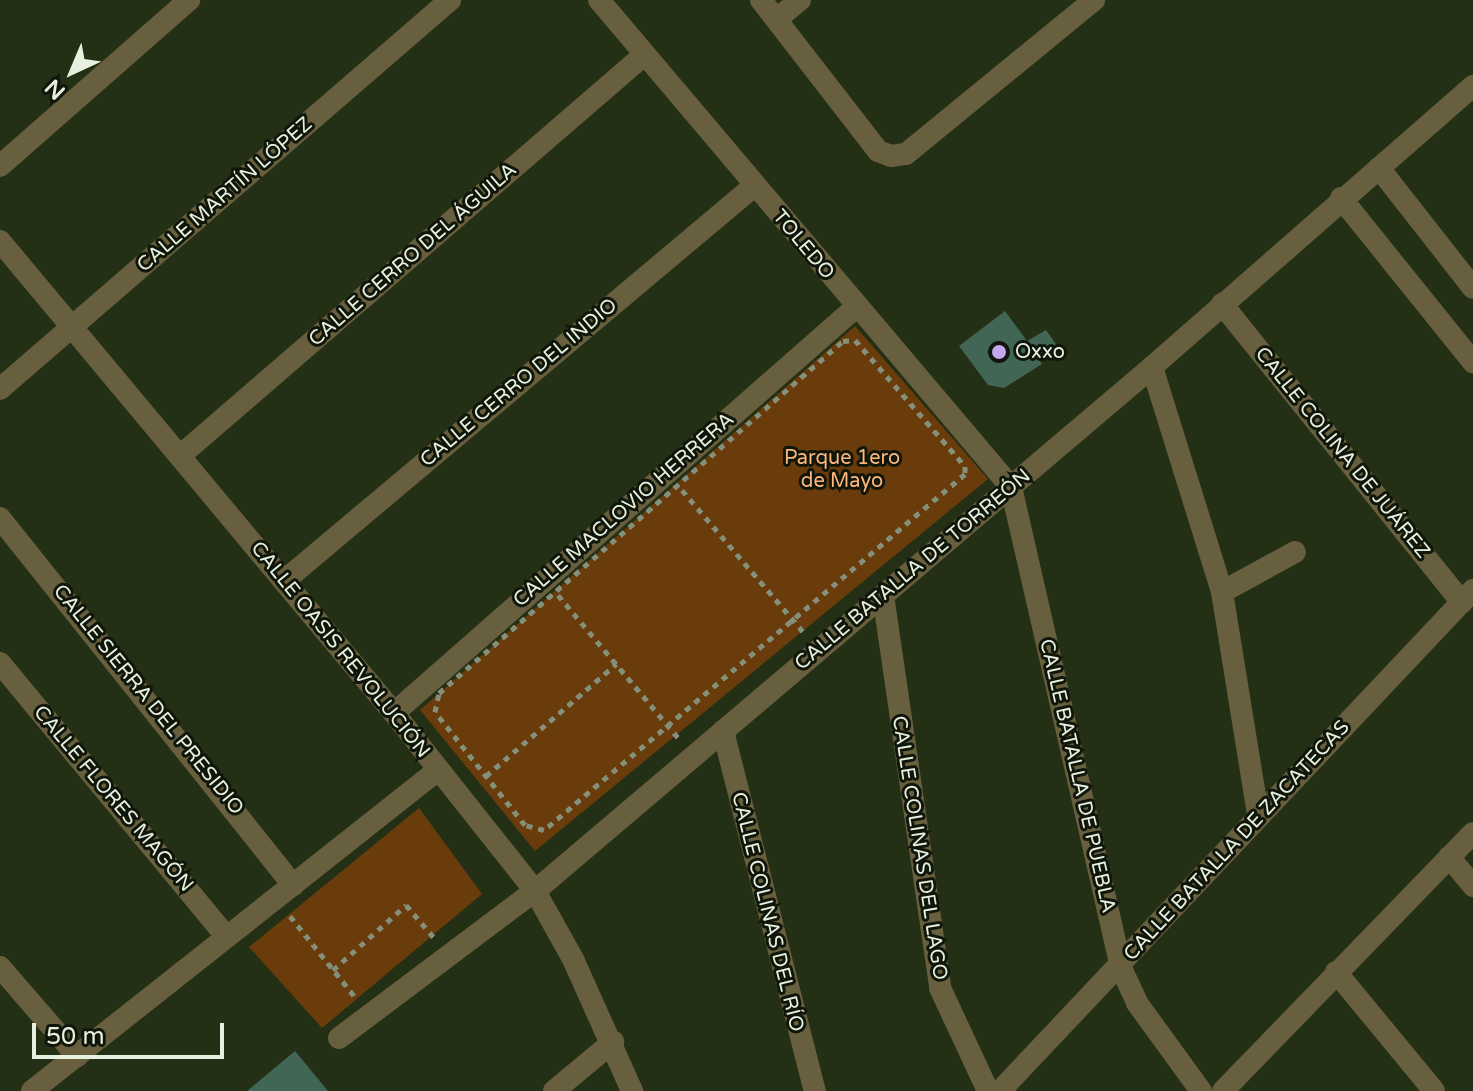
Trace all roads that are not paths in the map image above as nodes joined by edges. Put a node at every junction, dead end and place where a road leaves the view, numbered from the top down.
1 (189, 0) edge
2 (450, 0) edge
3 (599, 0) edge
4 (761, 0) edge
5 (800, 0) edge
6 (1094, 0) edge
7 (777, 19) junction
8 (644, 55) junction
9 (1473, 86) edge
10 (0, 166) edge
11 (1379, 168) junction
12 (754, 186) junction
13 (1341, 198) junction
14 (0, 241) edge
15 (1473, 288) edge
16 (1222, 304) junction
17 (855, 308) junction
18 (74, 327) junction
19 (1473, 362) edge
20 (1152, 367) junction
21 (0, 389) edge
22 (181, 455) junction
23 (1011, 487) junction
24 (0, 518) edge
25 (1295, 552) dead end
26 (284, 581) junction
27 (1222, 592) junction
28 (883, 595) junction
29 (1467, 596) edge
30 (0, 663) edge
31 (394, 713) junction
32 (723, 731) junction
33 (438, 770) junction
34 (1258, 815) junction
35 (1473, 833) edge
36 (1449, 857) junction
37 (1473, 886) edge
38 (535, 891) junction
39 (285, 892) junction
40 (226, 936) junction
41 (0, 967) edge
42 (1121, 968) junction
43 (1336, 972) junction
44 (339, 1038) dead end
45 (613, 1042) junction
46 (77, 1056) junction
47 (32, 1091) edge
48 (554, 1091) edge
49 (632, 1091) edge
50 (815, 1091) edge
51 (988, 1091) edge
52 (1000, 1091) edge
53 (1201, 1091) edge
54 (1223, 1091) edge
55 (1434, 1091) edge

1 - 10 street
2 - 18 street, CALLE MARTÍN LÓPEZ
3 - 8 street, TOLEDO
4 - 7 street
5 - 7 street
6 - 7 street
8 - 12 street, TOLEDO
8 - 22 street, CALLE CERRO DEL ÁGUILA
9 - 11 street, CALLE BATALLA DE TORREÓN
11 - 13 street, CALLE BATALLA DE TORREÓN
11 - 15 street
12 - 17 street, TOLEDO
12 - 26 street, CALLE CERRO DEL INDIO
13 - 16 street, CALLE BATALLA DE TORREÓN
13 - 19 street
14 - 18 street, CALLE OASIS REVOLUCIÓN
16 - 20 street, CALLE BATALLA DE TORREÓN
16 - 29 street, CALLE COLINA DE JUÁREZ
17 - 23 street, TOLEDO
17 - 31 street, CALLE MACLOVIO HERRERA
18 - 21 street, CALLE MARTÍN LÓPEZ
18 - 22 street, CALLE OASIS REVOLUCIÓN
20 - 23 street, CALLE BATALLA DE TORREÓN
20 - 27 street
22 - 26 street, CALLE OASIS REVOLUCIÓN
23 - 28 street, CALLE BATALLA DE TORREÓN
23 - 42 street, CALLE BATALLA DE PUEBLA
24 - 39 street, CALLE SIERRA DEL PRESIDIO
25 - 27 street
26 - 31 street, CALLE OASIS REVOLUCIÓN
27 - 34 street
28 - 32 street, CALLE BATALLA DE TORREÓN
28 - 51 street, CALLE COLINAS DEL LAGO
29 - 34 street, CALLE BATALLA DE ZACATECAS
30 - 40 street, CALLE FLORES MAGÓN
31 - 33 street, CALLE OASIS REVOLUCIÓN
32 - 38 street, CALLE BATALLA DE TORREÓN
32 - 50 street, CALLE COLINAS DEL RÍO
33 - 38 street, CALLE OASIS REVOLUCIÓN
33 - 39 street
34 - 42 street, CALLE BATALLA DE ZACATECAS
35 - 36 street
36 - 37 street
36 - 43 street
38 - 44 street, CALLE BATALLA DE TORREÓN
38 - 45 street, CALLE OASIS REVOLUCIÓN
39 - 40 street
40 - 46 street
41 - 46 street
42 - 52 street, CALLE BATALLA DE ZACATECAS
42 - 53 street, CALLE BATALLA DE PUEBLA
43 - 54 street
43 - 55 street
45 - 48 street
45 - 49 street, CALLE OASIS REVOLUCIÓN
46 - 47 street

